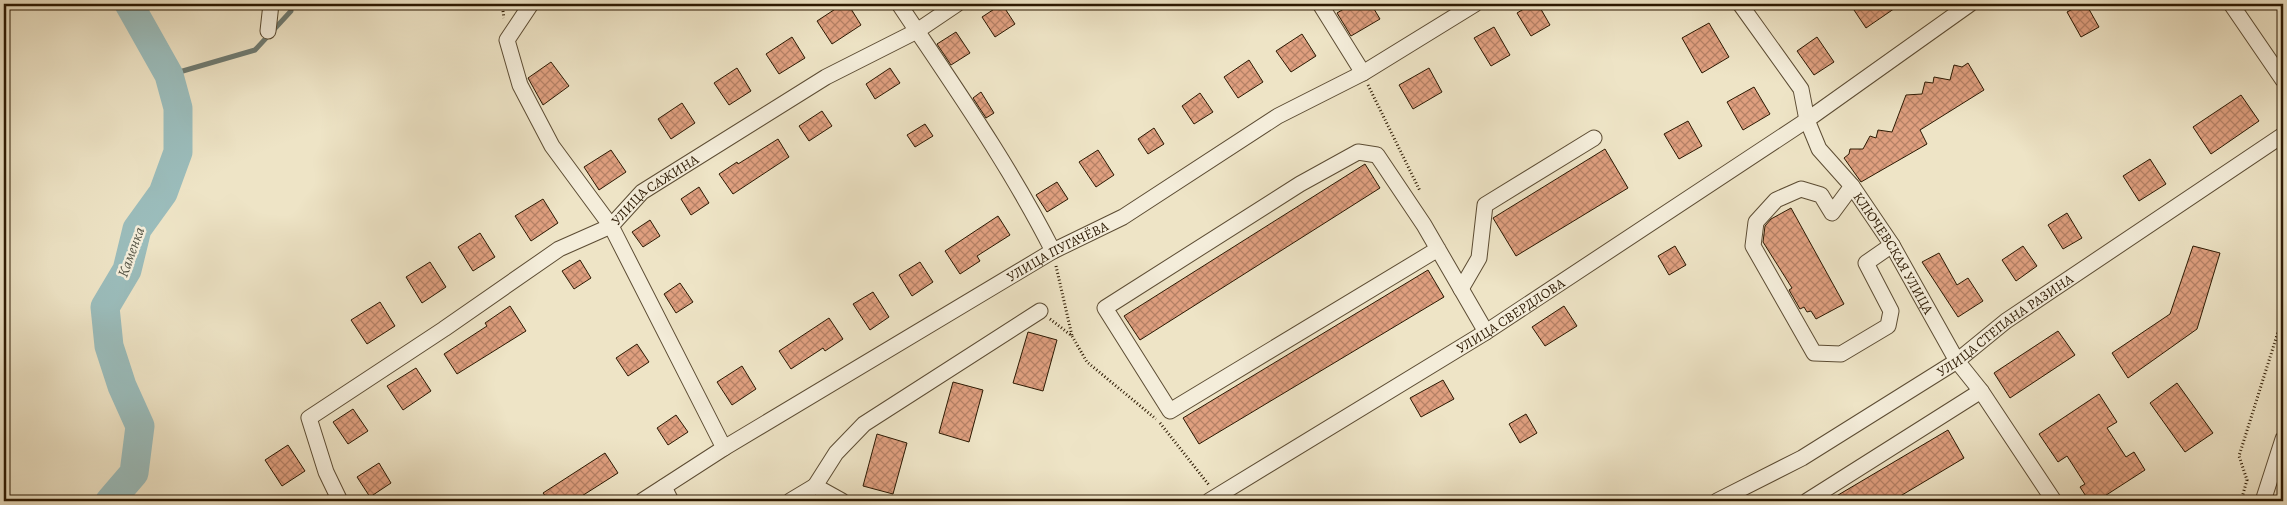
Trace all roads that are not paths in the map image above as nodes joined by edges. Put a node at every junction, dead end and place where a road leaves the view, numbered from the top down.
1 (271, 4) edge
2 (531, 4) edge
3 (899, 4) edge
4 (958, 4) edge
5 (1320, 4) edge
6 (1475, 4) edge
7 (1740, 4) edge
8 (1970, 4) edge
9 (2231, 4) edge
10 (268, 32) dead end
11 (917, 32) junction
12 (1362, 73) junction
13 (2283, 80) edge
14 (1807, 120) junction
15 (2283, 135) edge
16 (1594, 138) dead end
17 (1852, 186) junction
18 (611, 226) junction
19 (1892, 245) junction
20 (1438, 249) junction
21 (1053, 251) junction
22 (1461, 289) junction
23 (1040, 311) road end
24 (1486, 332) junction
25 (1957, 361) junction
26 (1981, 391) junction
27 (2283, 439) edge
28 (724, 448) junction
29 (815, 486) junction
30 (664, 487) junction
31 (1215, 499) edge
32 (340, 501) edge
33 (642, 501) edge
34 (671, 501) edge
35 (790, 501) edge
36 (842, 501) edge
37 (1717, 501) edge
38 (1807, 501) edge
39 (2054, 501) edge
40 (2263, 501) edge

1 - 10 street
2 - 18 street
3 - 11 street
4 - 11 street, УЛИЦА САЖИНА
5 - 12 street
6 - 12 street, УЛИЦА ПУГАЧЁВА
7 - 14 street, КЛЮЧЕВСКАЯ УЛИЦА
8 - 14 street, УЛИЦА СВЕРДЛОВА
9 - 13 street
11 - 18 street, УЛИЦА САЖИНА
11 - 21 street
12 - 21 street, УЛИЦА ПУГАЧЁВА
14 - 17 street, КЛЮЧЕВСКАЯ УЛИЦА
14 - 24 street, УЛИЦА СВЕРДЛОВА
15 - 25 street, УЛИЦА СТЕПАНА РАЗИНА
16 - 22 street
17 - 19 street, КЛЮЧЕВСКАЯ УЛИЦА
17 - 19 street
18 - 28 street
18 - 32 street, УЛИЦА САЖИНА
19 - 25 street, КЛЮЧЕВСКАЯ УЛИЦА
20 - 20 street
20 - 22 street
21 - 28 street, УЛИЦА ПУГАЧЁВА
22 - 24 street
23 - 29 street
24 - 31 street, УЛИЦА СВЕРДЛОВА
25 - 26 street, КЛЮЧЕВСКАЯ УЛИЦА
25 - 37 street, УЛИЦА СТЕПАНА РАЗИНА
26 - 38 street
26 - 39 street, КЛЮЧЕВСКАЯ УЛИЦА
27 - 40 street
28 - 30 street, УЛИЦА ПУГАЧЁВА
29 - 35 street
29 - 36 street
30 - 33 street, УЛИЦА ПУГАЧЁВА
30 - 34 street

